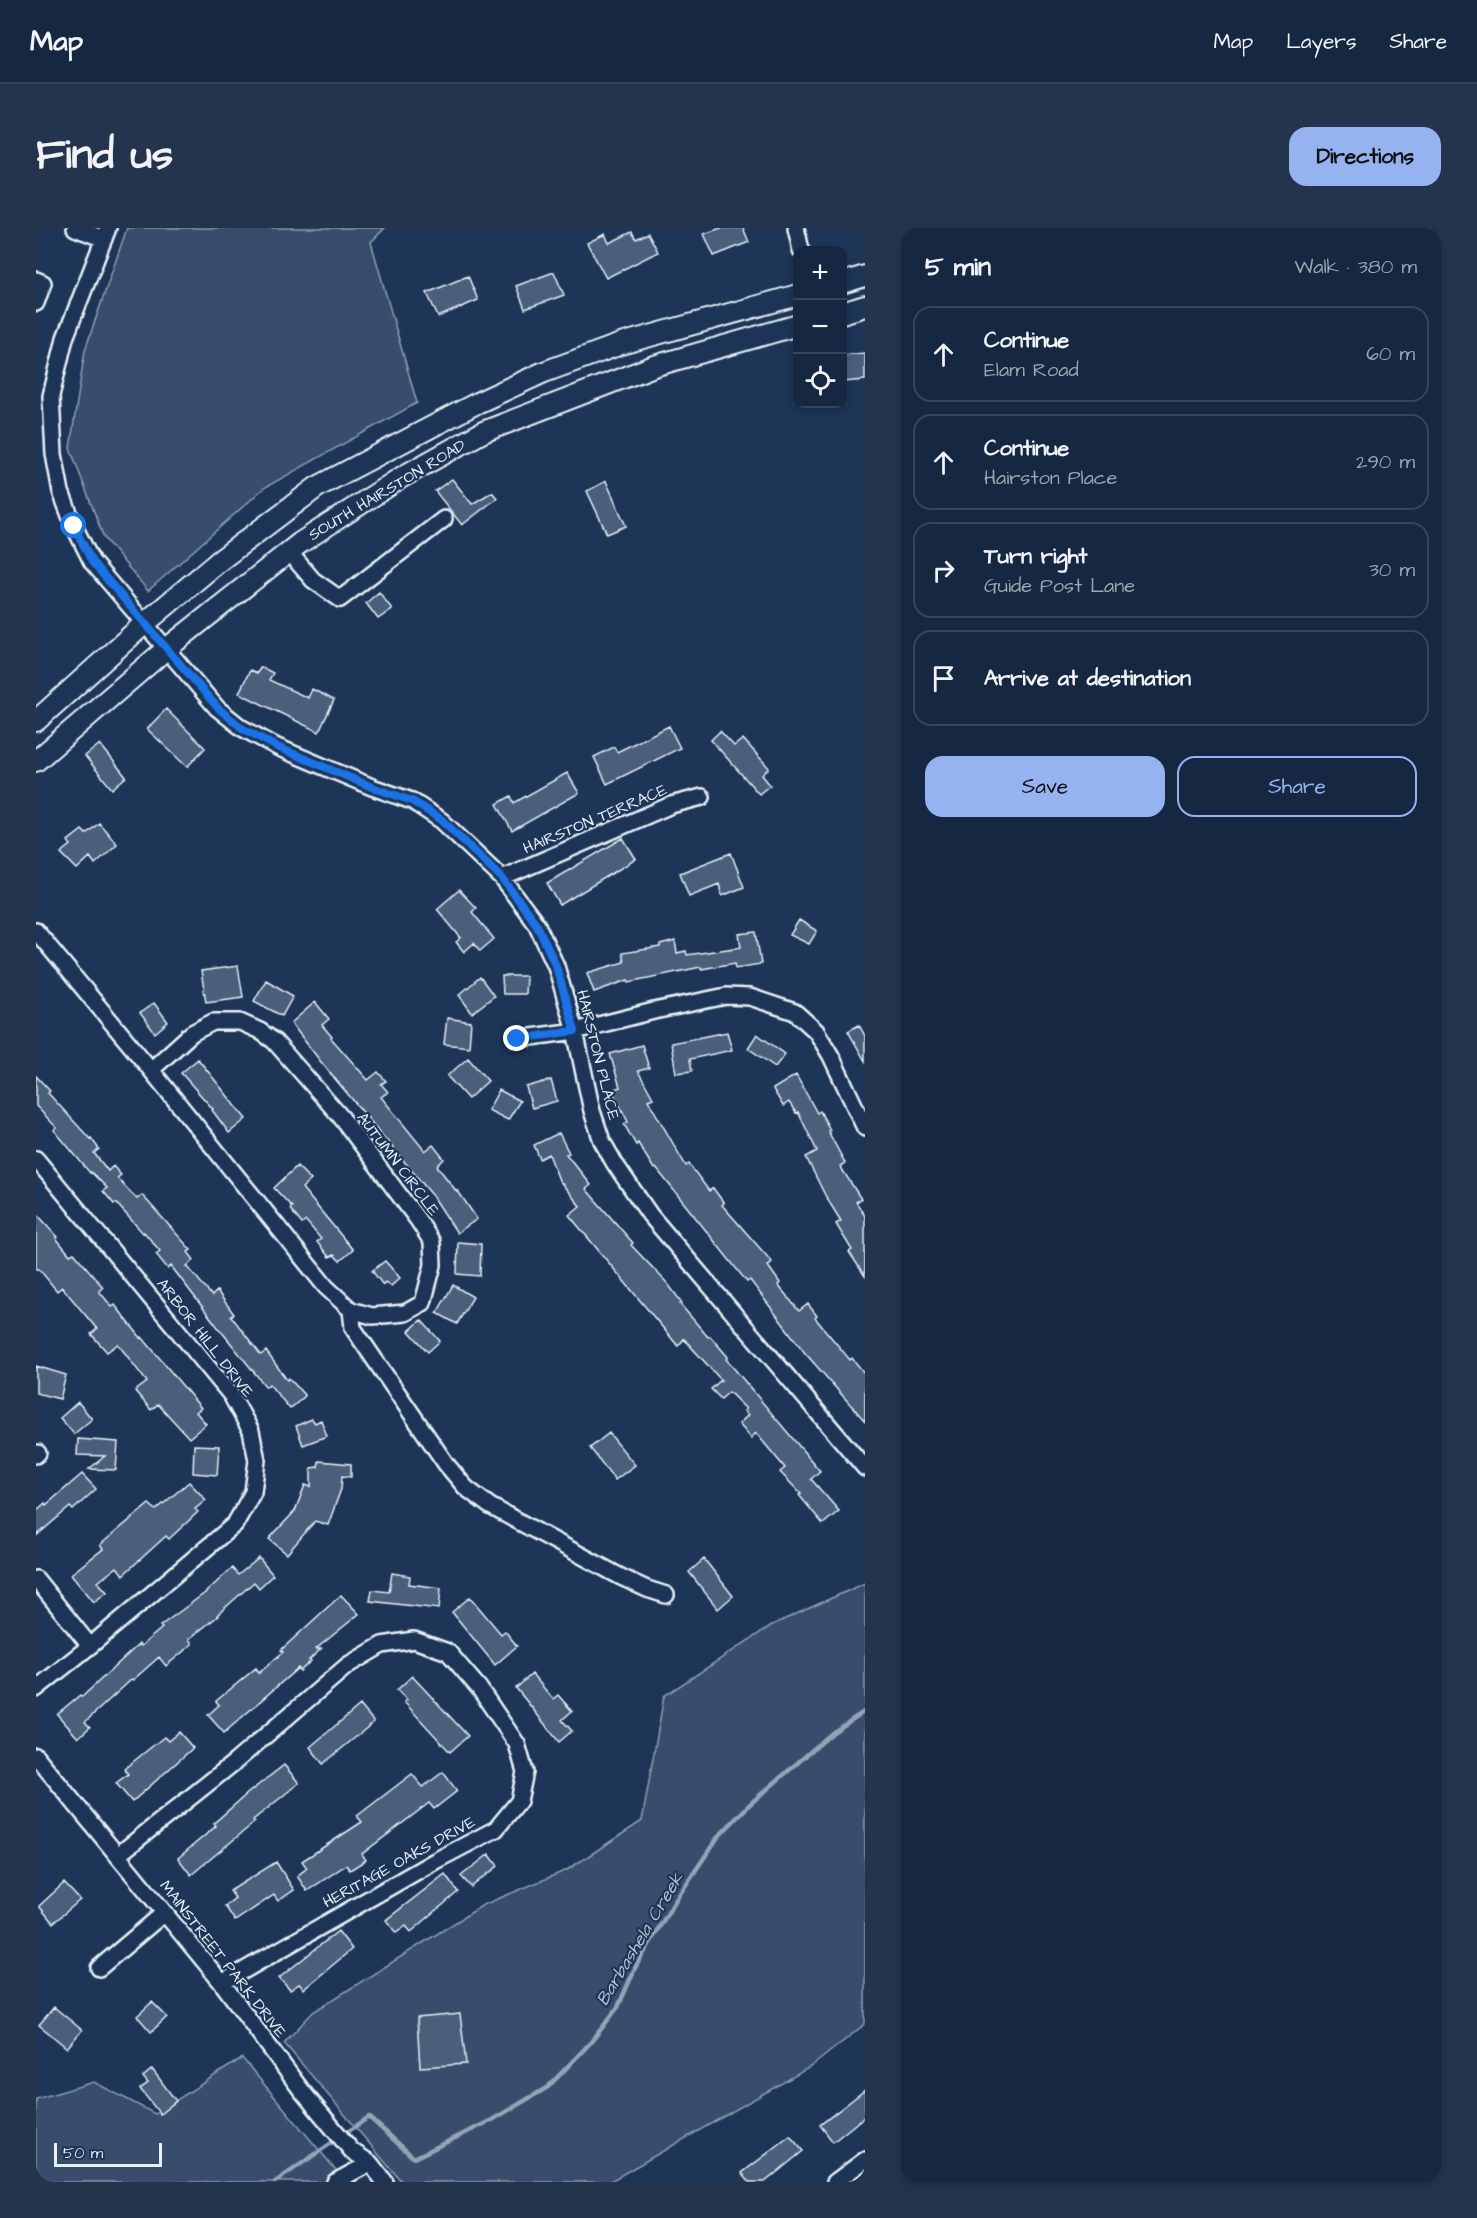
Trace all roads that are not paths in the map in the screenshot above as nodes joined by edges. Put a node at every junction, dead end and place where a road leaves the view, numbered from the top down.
1 (75, 228) edge
2 (796, 228) edge
3 (106, 233) edge
4 (800, 246) edge
5 (865, 276) edge
6 (36, 280) edge
7 (847, 282) edge
8 (793, 296) edge
9 (36, 303) edge
10 (865, 306) edge
11 (847, 311) edge
12 (793, 326) edge
13 (444, 519) dead end
14 (288, 552) junction
15 (144, 624) junction
16 (165, 650) junction
17 (36, 722) edge
18 (36, 761) edge
19 (702, 797) dead end
20 (502, 878) junction
21 (36, 931) edge
22 (575, 1031) junction
23 (517, 1039) dead end
24 (151, 1070) junction
25 (865, 1128) edge
26 (36, 1159) edge
27 (351, 1310) junction
28 (865, 1468) edge
29 (36, 1579) edge
30 (666, 1595) dead end
31 (90, 1646) junction
32 (36, 1689) edge
33 (36, 1756) edge
34 (118, 1855) junction
35 (164, 1913) junction
36 (99, 1968) dead end
37 (222, 1983) junction
38 (865, 2160) edge
39 (370, 2163) junction
40 (334, 2182) edge
41 (385, 2182) edge
42 (835, 2182) edge

1 - 3 street
2 - 4 street
3 - 15 street, HAIRSTON PLACE
5 - 7 main road
6 - 9 street
8 - 15 main road, SOUTH HAIRSTON ROAD
10 - 11 main road
12 - 14 main road, SOUTH HAIRSTON ROAD
13 - 14 street
14 - 16 main road, SOUTH HAIRSTON ROAD
15 - 16 street, HAIRSTON PLACE
15 - 17 main road, SOUTH HAIRSTON ROAD
16 - 18 main road, SOUTH HAIRSTON ROAD
16 - 20 street, HAIRSTON PLACE
19 - 20 street, HAIRSTON TERRACE
20 - 22 street, HAIRSTON PLACE
21 - 24 street
22 - 23 street
22 - 25 street
22 - 28 street, HAIRSTON PLACE
24 - 27 street
24 - 27 street, AUTUMN CIRCLE
26 - 31 street, ARBOR HILL DRIVE
27 - 30 street
29 - 31 street
31 - 32 street, ARBOR HILL DRIVE
33 - 34 street, MAINSTREET PARK DRIVE
34 - 35 street, MAINSTREET PARK DRIVE
34 - 37 street, HERITAGE OAKS DRIVE
35 - 36 street
35 - 37 street, MAINSTREET PARK DRIVE
37 - 39 street, MAINSTREET PARK DRIVE
38 - 42 street
39 - 40 street
39 - 41 street, MAINSTREET PARK DRIVE

